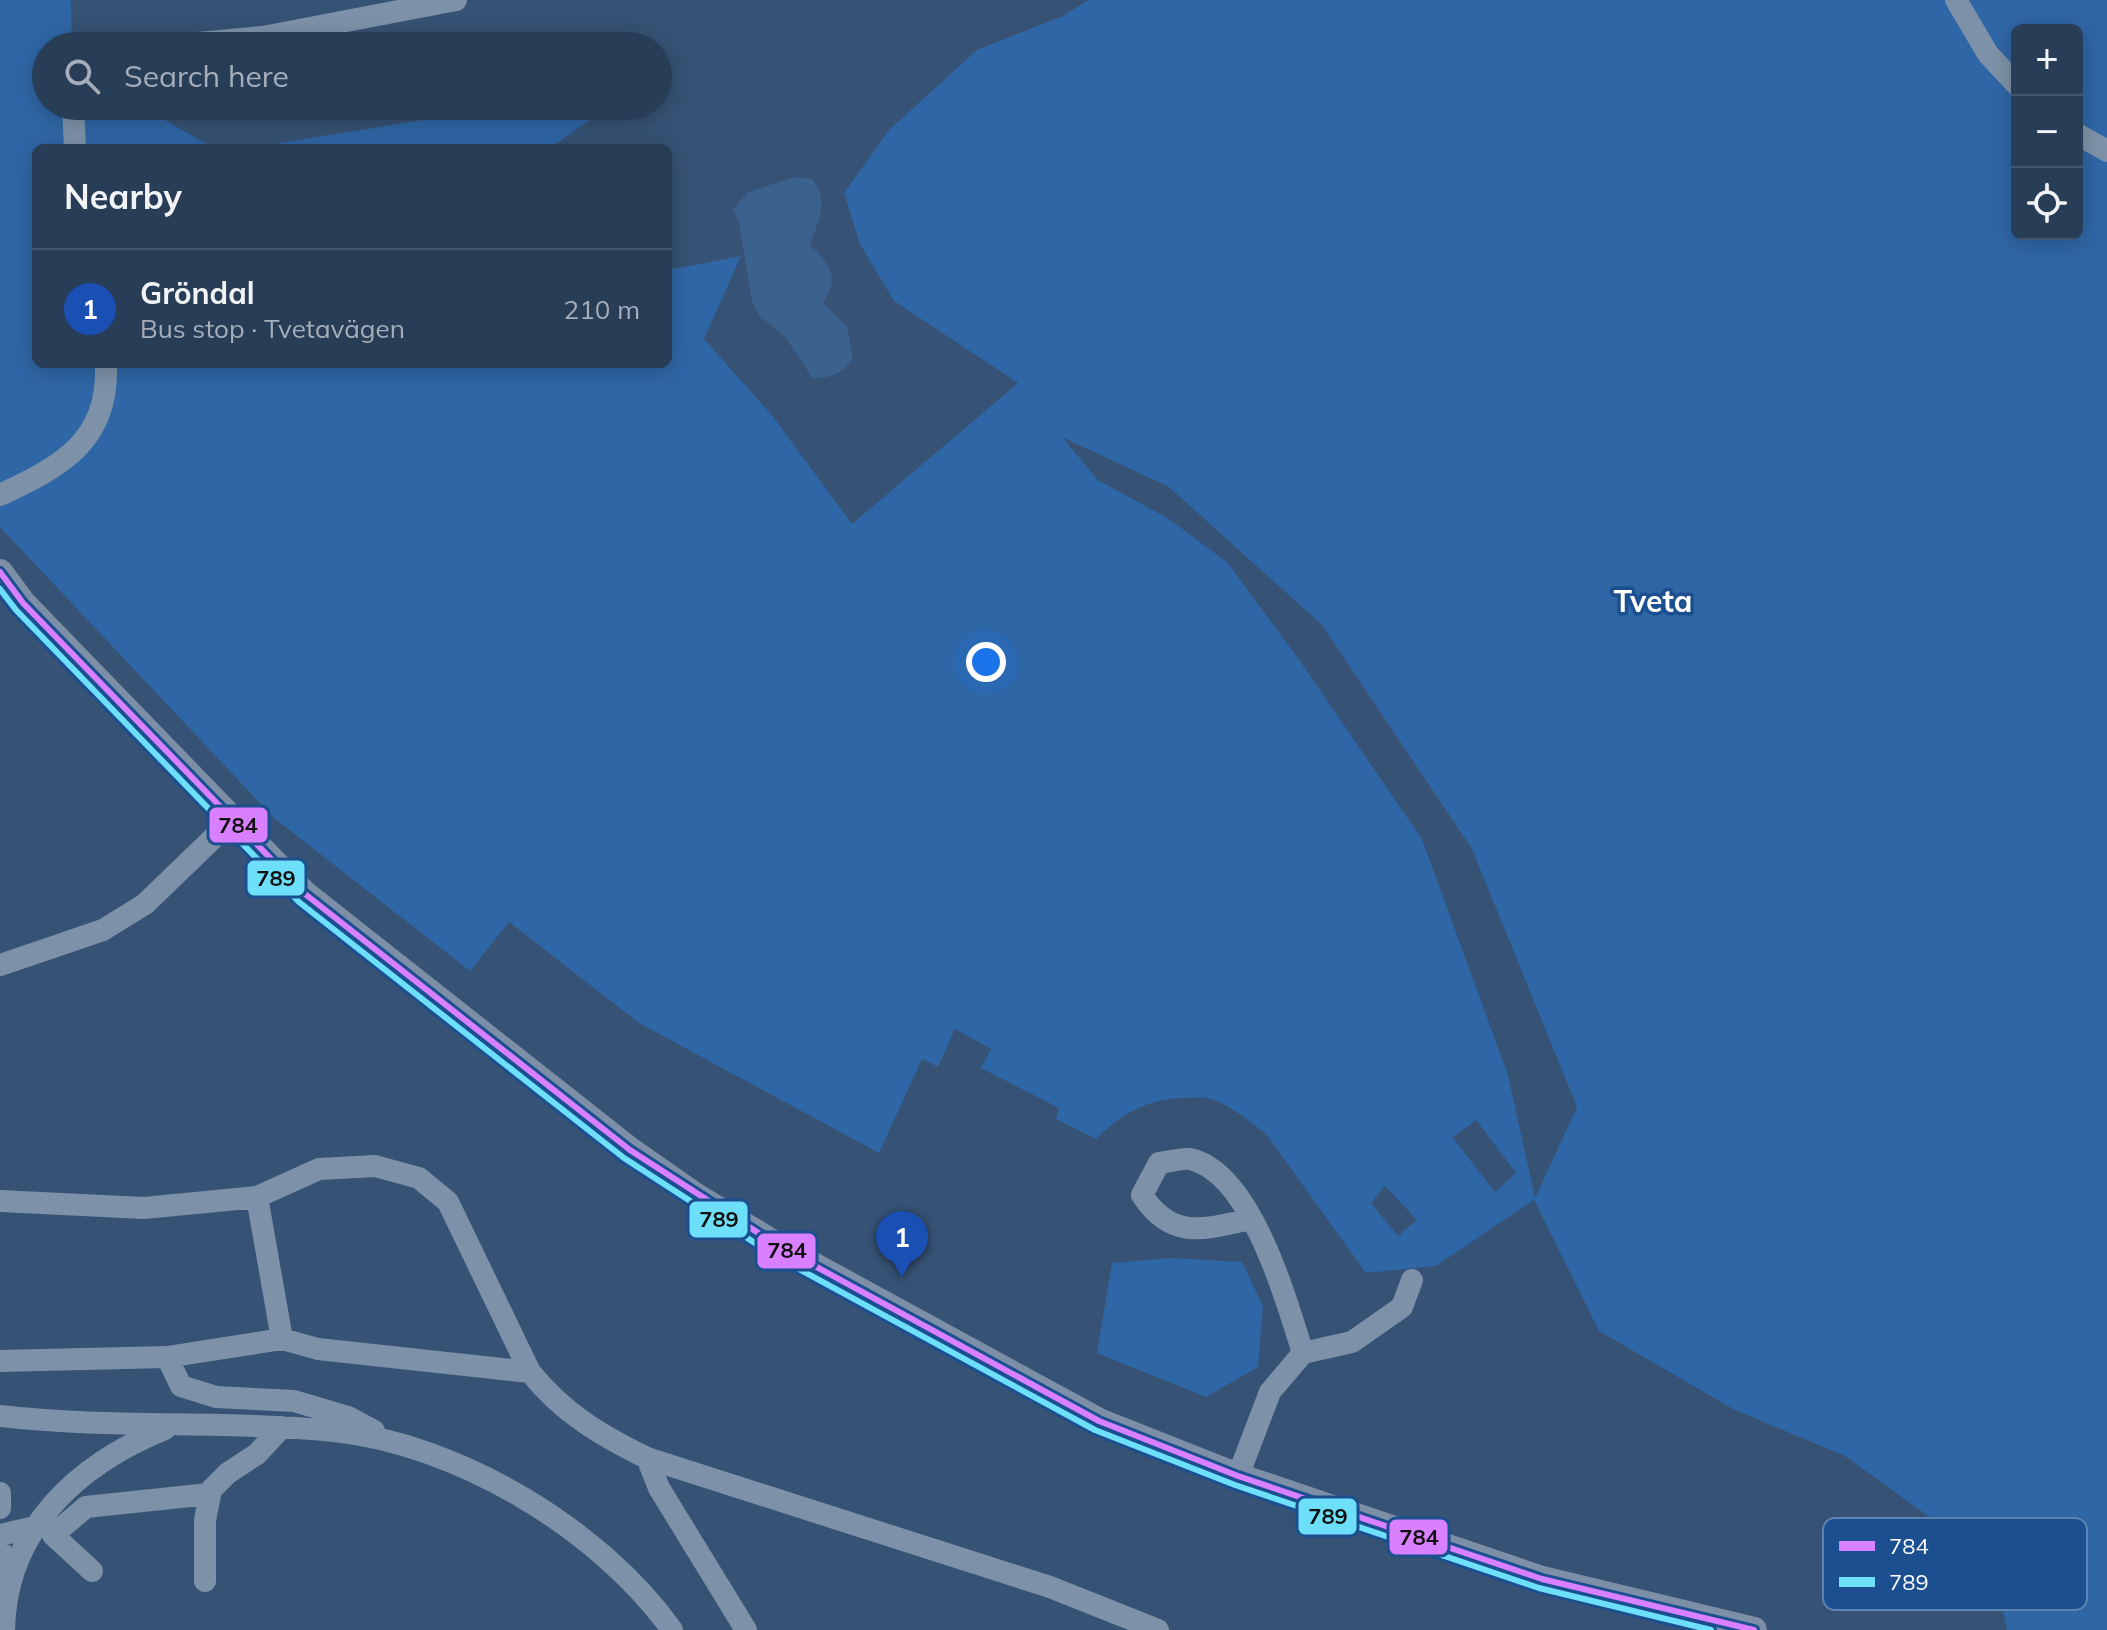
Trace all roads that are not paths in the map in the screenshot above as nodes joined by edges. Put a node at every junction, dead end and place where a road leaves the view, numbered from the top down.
1 (456, 0) edge
2 (1956, 0) edge
3 (289, 32) edge
4 (2011, 79) edge
5 (74, 120) edge
6 (2083, 137) edge
7 (75, 144) edge
8 (2107, 151) edge
9 (106, 368) edge
10 (0, 495) edge
11 (0, 572) edge
12 (233, 819) junction
13 (0, 965) edge
14 (257, 1197) junction
15 (0, 1201) edge
16 (1251, 1219) junction
17 (1412, 1280) dead end
18 (282, 1339) junction
19 (1303, 1353) junction
20 (167, 1357) junction
21 (0, 1361) edge
22 (530, 1372) junction
23 (0, 1416) edge
24 (175, 1426) junction
25 (282, 1427) junction
26 (392, 1441) junction
27 (647, 1458) junction
28 (1238, 1476) junction
29 (0, 1493) edge
30 (209, 1494) junction
31 (0, 1508) edge
32 (35, 1527) junction
33 (0, 1535) edge
34 (0, 1549) edge
35 (92, 1571) dead end
36 (11, 1581) junction
37 (205, 1581) dead end
38 (4, 1630) edge
39 (672, 1630) edge
40 (746, 1630) edge
41 (1158, 1630) edge
42 (1754, 1630) edge

1 - 3 street
2 - 4 street
5 - 7 street
6 - 8 street
9 - 10 street
11 - 12 main road
12 - 13 street
12 - 28 main road
14 - 15 street
14 - 18 street
14 - 22 street
16 - 16 street
16 - 19 street
17 - 19 street
18 - 20 street
18 - 22 street
19 - 28 street
20 - 21 street
20 - 26 street
22 - 27 street
23 - 24 street
24 - 25 street
24 - 32 street
25 - 26 street
25 - 30 street
26 - 39 street
27 - 40 street
27 - 41 street
28 - 42 main road
29 - 31 street
30 - 35 street
30 - 37 street
32 - 33 street
32 - 36 street
34 - 36 street
36 - 38 street

